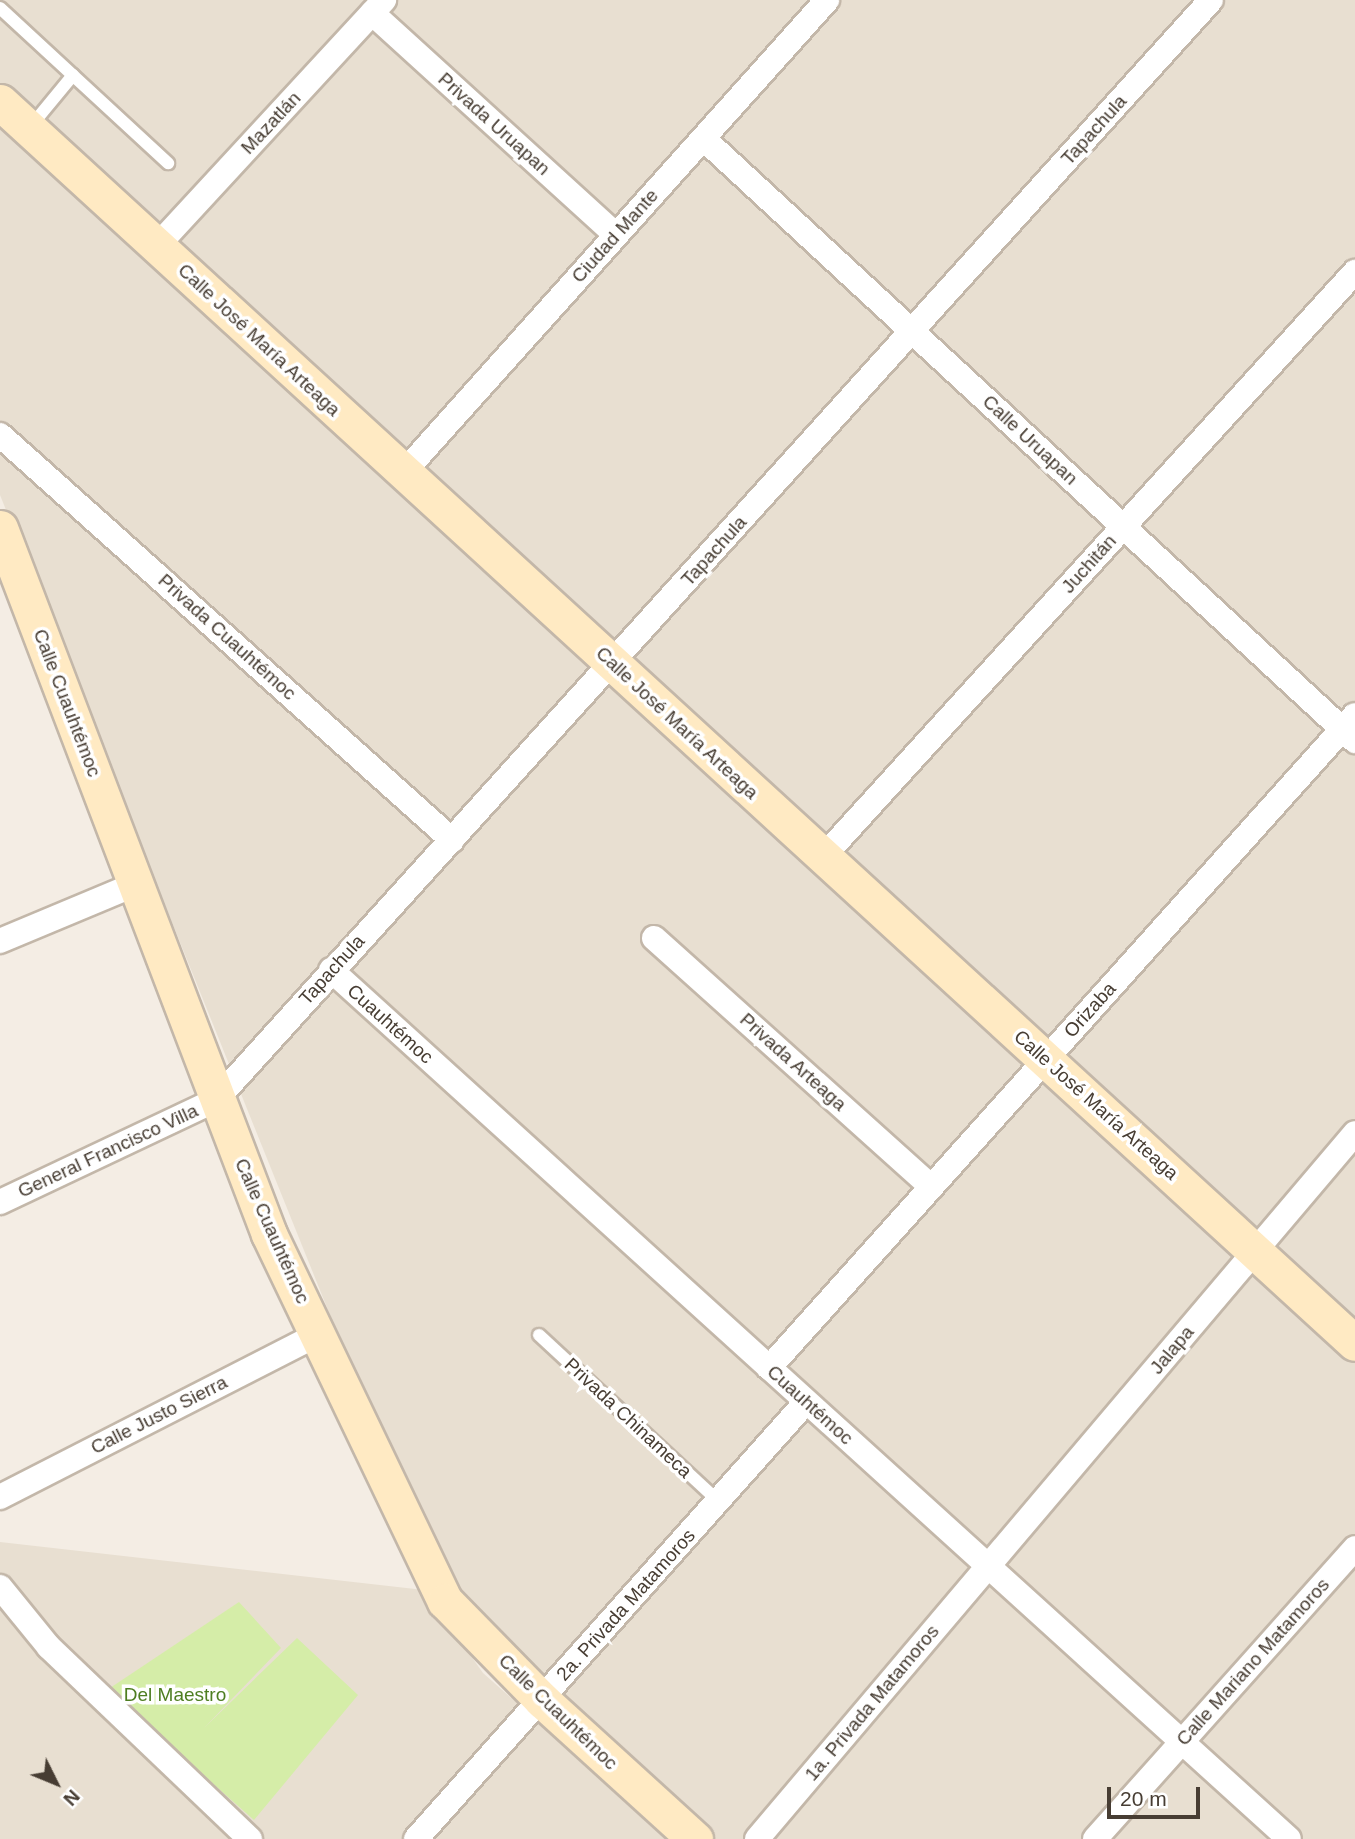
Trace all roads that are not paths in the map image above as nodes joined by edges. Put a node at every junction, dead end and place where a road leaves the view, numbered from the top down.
1 (827, 0) edge
2 (1211, 0) edge
3 (378, 6) edge
4 (0, 8) edge
5 (73, 75) junction
6 (0, 102) edge
7 (29, 128) junction
8 (704, 139) junction
9 (168, 163) dead end
10 (616, 235) junction
11 (157, 246) junction
12 (1355, 272) edge
13 (913, 331) junction
14 (0, 435) edge
15 (404, 472) junction
16 (1124, 526) junction
17 (0, 528) edge
18 (612, 663) junction
19 (1351, 728) edge
20 (452, 840) junction
21 (823, 857) junction
22 (136, 884) junction
23 (654, 938) dead end
24 (0, 941) edge
25 (331, 970) junction
26 (1045, 1060) junction
27 (216, 1100) junction
28 (1355, 1133) edge
29 (932, 1187) junction
30 (0, 1202) edge
31 (1253, 1247) junction
32 (319, 1334) junction
33 (539, 1335) dead end
34 (1355, 1343) edge
35 (769, 1368) junction
36 (806, 1402) junction
37 (0, 1497) edge
38 (718, 1501) junction
39 (1355, 1548) edge
40 (988, 1566) junction
41 (0, 1587) edge
42 (542, 1700) junction
43 (1181, 1742) junction
44 (250, 1839) edge
45 (416, 1839) edge
46 (695, 1839) edge
47 (757, 1839) edge
48 (1095, 1839) edge
49 (1289, 1839) edge

1 - 8 street, Ciudad Mante
2 - 13 street, Tapachula
3 - 10 street, Privada Uruapan
3 - 11 street, Mazatlán
4 - 5 lane
5 - 7 lane
5 - 9 lane
6 - 7 street, Calle José María Arteaga
7 - 11 street, Calle José María Arteaga
8 - 10 street, Ciudad Mante
8 - 13 street, Calle Uruapan
10 - 15 street, Ciudad Mante
11 - 15 street, Calle José María Arteaga
12 - 16 street, Juchitán
13 - 16 street, Calle Uruapan
13 - 18 street, Tapachula
14 - 20 street, Privada Cuauhtémoc
15 - 18 street, Calle José María Arteaga
16 - 19 street, Calle Uruapan
16 - 21 street, Juchitán
17 - 22 street, Calle Cuauhtémoc
18 - 20 street, Tapachula
18 - 21 street, Calle José María Arteaga
19 - 26 street, Orizaba
20 - 25 street, Tapachula
21 - 26 street, Calle José María Arteaga
22 - 24 street
22 - 27 street, Calle Cuauhtémoc
23 - 29 street, Privada Arteaga
25 - 27 street, Tapachula
25 - 35 street, Cuauhtémoc
26 - 29 street, Orizaba
26 - 31 street, Calle José María Arteaga
27 - 30 street, General Francisco Villa
27 - 32 street, Calle Cuauhtémoc
28 - 31 street, Jalapa
29 - 35 street, Orizaba
31 - 34 street, Calle José María Arteaga
31 - 40 street, Jalapa
32 - 37 street, Calle Justo Sierra
32 - 42 street, Calle Cuauhtémoc
33 - 38 lane, Privada Chinameca
35 - 36 street, Cuauhtémoc
36 - 38 street, 2a. Privada Matamoros
36 - 40 street, Cuauhtémoc
38 - 42 street, 2a. Privada Matamoros
39 - 43 street, Calle Mariano Matamoros
40 - 43 street, Cuauhtémoc
40 - 47 street, 1a. Privada Matamoros
41 - 44 street
42 - 45 street, 2a. Privada Matamoros
42 - 46 street, Calle Cuauhtémoc
43 - 48 street, Calle Mariano Matamoros
43 - 49 street, Cuauhtémoc

